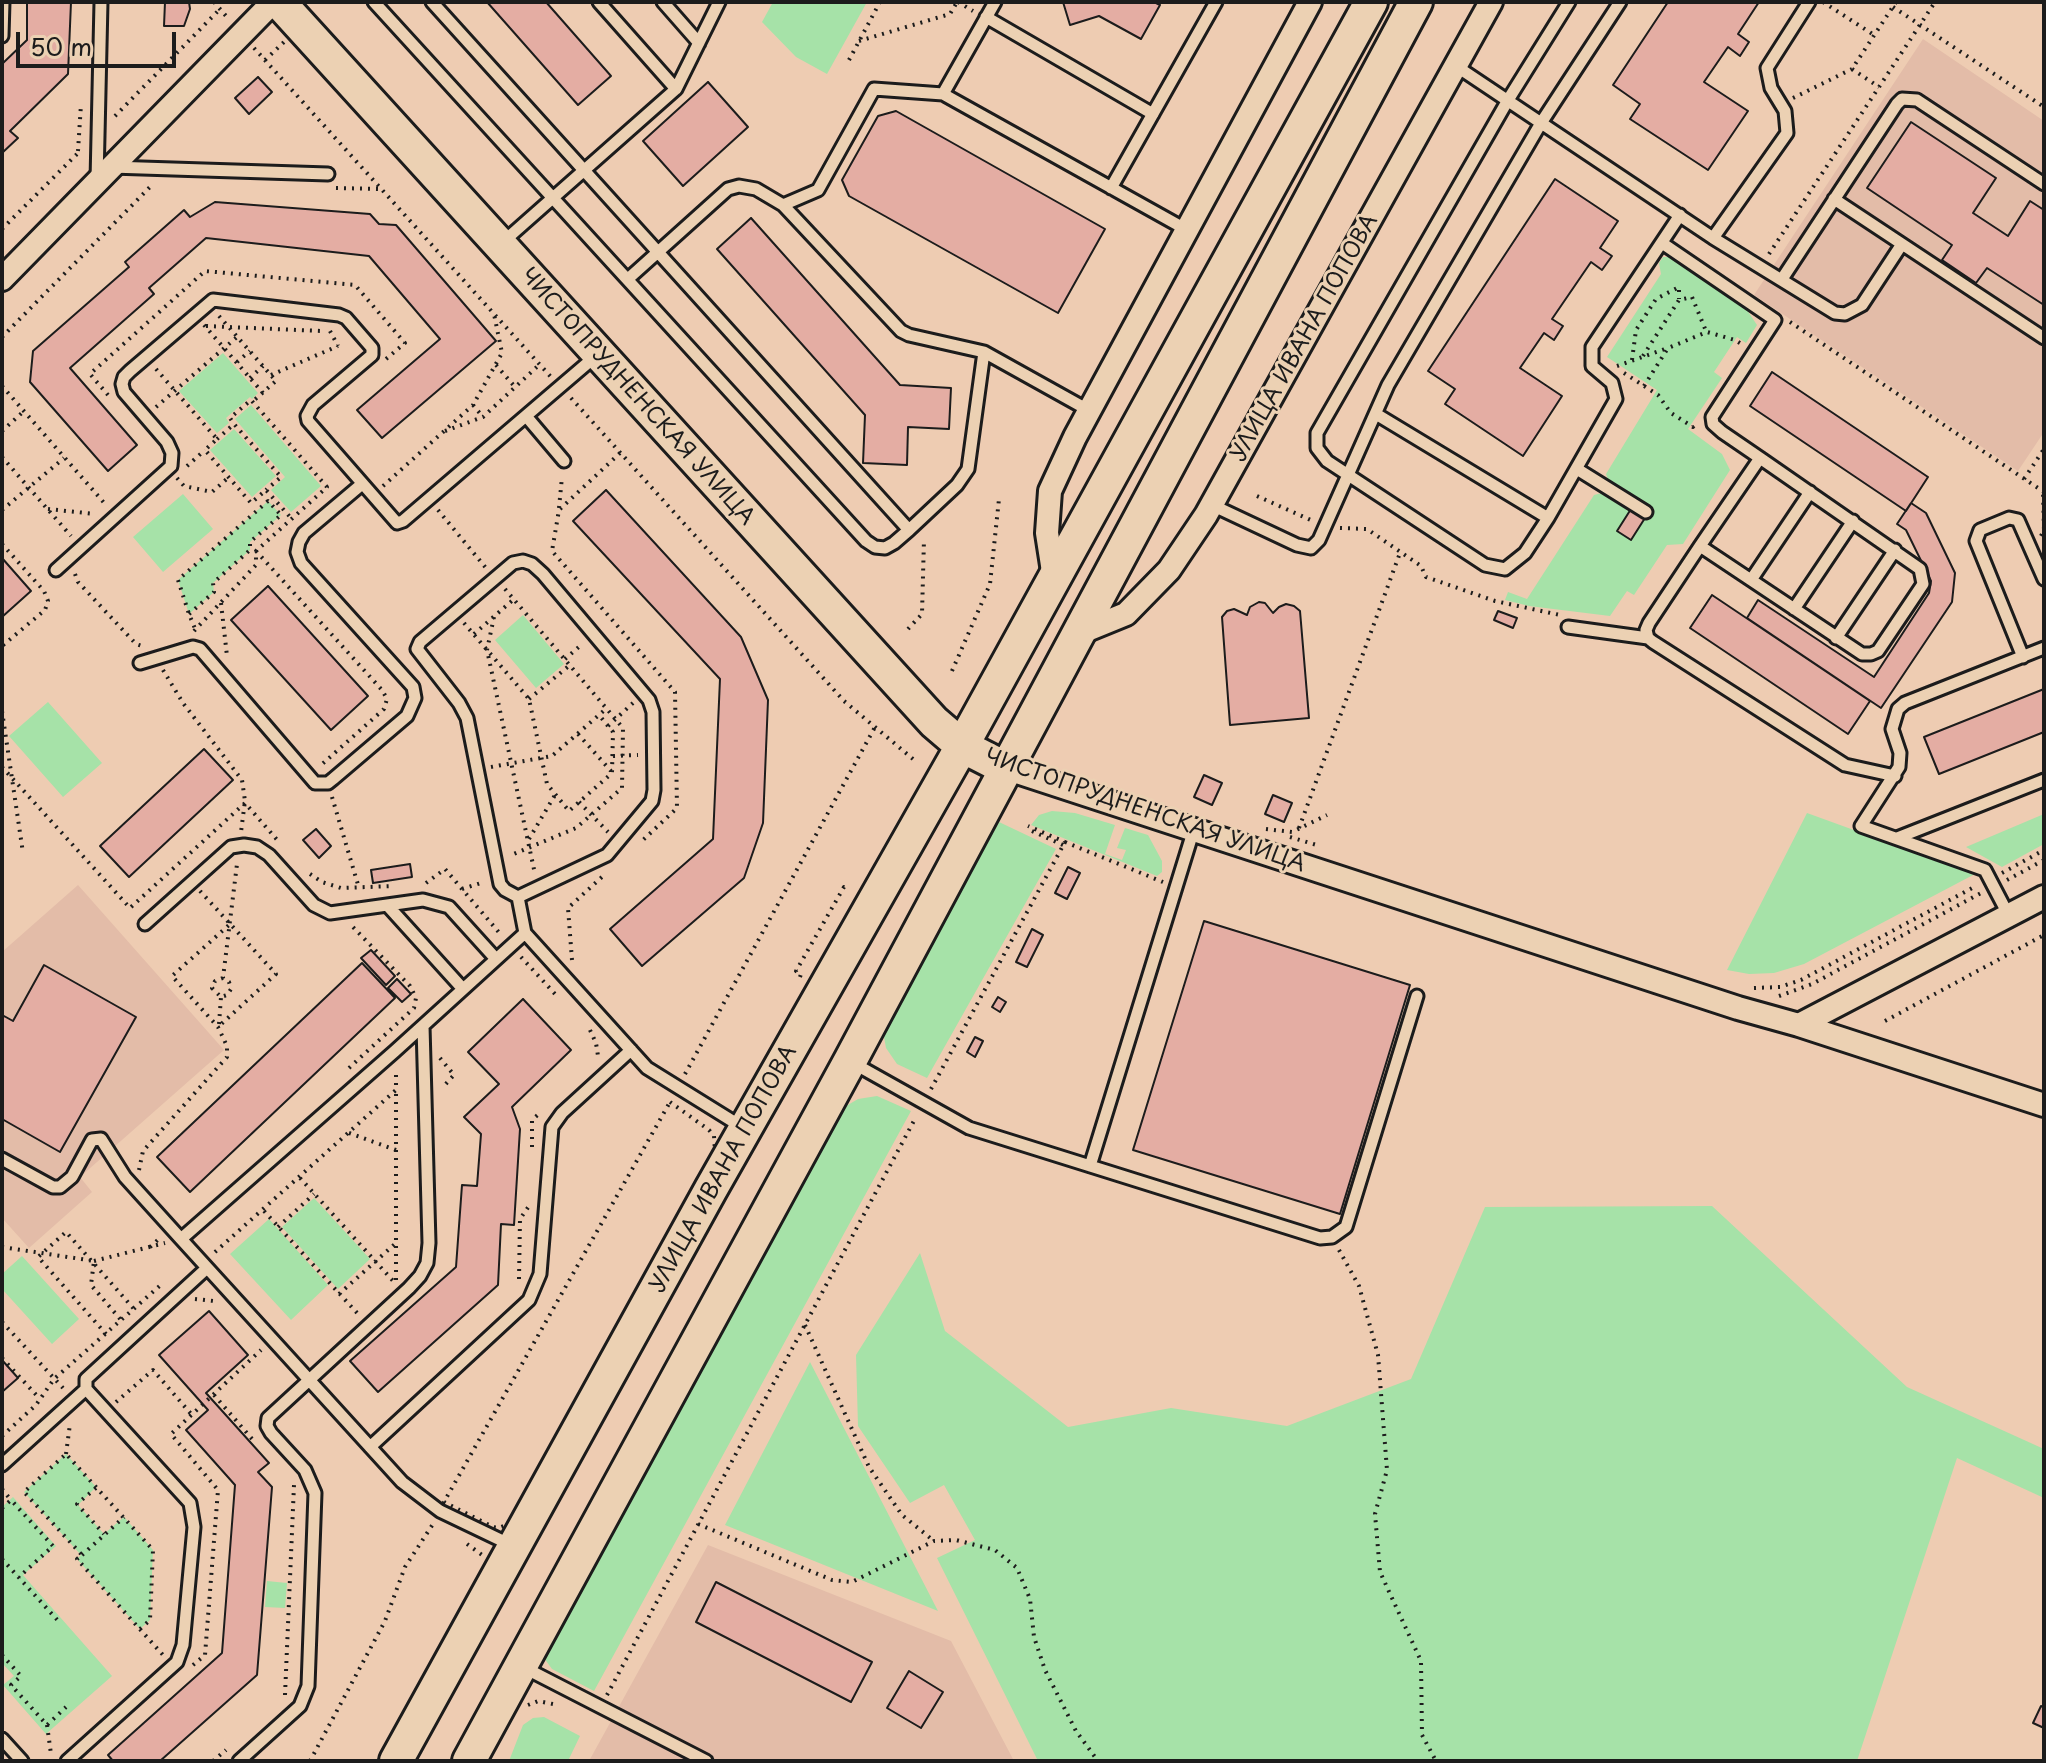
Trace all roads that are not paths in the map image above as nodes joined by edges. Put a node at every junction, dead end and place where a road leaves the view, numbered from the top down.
1 (3, 2) edge
2 (101, 2) edge
3 (276, 2) edge
4 (374, 2) edge
5 (432, 2) edge
6 (599, 2) edge
7 (663, 2) edge
8 (719, 2) edge
9 (995, 2) edge
10 (1216, 2) edge
11 (1310, 2) edge
12 (1371, 2) edge
13 (1416, 2) edge
14 (1491, 2) edge
15 (1569, 2) edge
16 (1620, 2) edge
17 (1809, 2) edge
18 (986, 17) junction
19 (2, 36) edge
20 (699, 43) junction
21 (1456, 66) junction
22 (676, 89) junction
23 (943, 94) junction
24 (1508, 100) junction
25 (1153, 114) junction
26 (1541, 123) junction
27 (584, 170) junction
28 (104, 174) junction
29 (328, 174) dead end
30 (2044, 184) edge
31 (1111, 188) junction
32 (554, 197) junction
33 (1834, 199) junction
34 (783, 205) junction
35 (1680, 215) junction
36 (1187, 230) junction
37 (1713, 238) junction
38 (1662, 243) junction
39 (1902, 244) junction
40 (500, 245) junction
41 (658, 252) junction
42 (629, 278) junction
43 (2, 279) edge
44 (1782, 279) junction
45 (2044, 338) edge
46 (984, 352) junction
47 (598, 354) junction
48 (1090, 411) junction
49 (1376, 414) junction
50 (526, 416) junction
51 (1760, 458) junction
52 (564, 461) road end
53 (1577, 469) junction
54 (1348, 474) junction
55 (362, 484) junction
56 (1810, 492) junction
57 (1212, 505) junction
58 (1646, 512) dead end
59 (1548, 518) junction
60 (1853, 521) junction
61 (909, 530) junction
62 (1700, 546) junction
63 (1895, 550) junction
64 (56, 570) dead end
65 (1054, 578) junction
66 (2044, 579) edge
67 (1751, 580) junction
68 (1794, 609) junction
69 (1566, 622) road end
70 (1077, 634) junction
71 (1648, 638) junction
72 (1836, 638) junction
73 (2044, 648) edge
74 (2023, 657) junction
75 (140, 663) dead end
76 (962, 746) junction
77 (1005, 768) junction
78 (1895, 776) junction
79 (2044, 780) edge
80 (1194, 829) junction
81 (1897, 838) junction
82 (518, 897) junction
83 (2044, 897) edge
84 (388, 906) junction
85 (2009, 916) junction
86 (145, 924) dead end
87 (525, 933) junction
88 (496, 959) junction
89 (463, 989) junction
90 (1417, 996) dead end
91 (1799, 1025) junction
92 (423, 1026) junction
93 (631, 1050) junction
94 (850, 1061) junction
95 (2044, 1105) edge
96 (746, 1130) junction
97 (2, 1159) edge
98 (1090, 1166) junction
99 (181, 1239) junction
100 (207, 1268) junction
101 (309, 1379) junction
102 (86, 1389) junction
103 (370, 1447) junction
104 (2, 1465) edge
105 (513, 1546) junction
106 (521, 1666) junction
107 (2, 1739) edge
108 (22, 1761) edge
109 (67, 1761) edge
110 (239, 1761) edge
111 (396, 1761) edge
112 (469, 1761) edge
113 (706, 1761) edge

1 - 19 lane
2 - 28 lane
3 - 28 street
3 - 40 main road, ЧИСТОПРУДНЕНСКАЯ УЛИЦА
4 - 32 lane
5 - 27 lane
6 - 22 lane
7 - 20 lane
8 - 20 lane
9 - 18 lane
10 - 25 lane
11 - 36 street
12 - 65 main road, УЛИЦА ИВАНА ПОПОВА
13 - 70 main road
14 - 21 street, УЛИЦА ИВАНА ПОПОВА
15 - 24 lane
16 - 26 lane
17 - 37 lane
18 - 23 lane
18 - 25 lane
20 - 22 lane
21 - 24 lane
21 - 57 street, УЛИЦА ИВАНА ПОПОВА
22 - 27 lane
23 - 31 lane
23 - 34 lane
24 - 26 lane
24 - 54 lane
25 - 31 lane
26 - 35 lane
26 - 49 lane
27 - 32 lane
27 - 41 lane
28 - 29 lane
28 - 43 street
30 - 33 lane
31 - 36 lane
32 - 40 lane
32 - 42 lane
33 - 39 lane
33 - 44 lane
34 - 41 lane
34 - 46 lane
35 - 37 lane
35 - 38 lane
36 - 48 street
37 - 44 lane
38 - 51 lane
38 - 53 lane
39 - 44 lane
39 - 45 lane
40 - 47 main road, ЧИСТОПРУДНЕНСКАЯ УЛИЦА
41 - 42 lane
41 - 61 lane
42 - 61 lane
46 - 48 lane
46 - 61 lane
47 - 50 lane
47 - 76 main road, ЧИСТОПРУДНЕНСКАЯ УЛИЦА
48 - 65 street
49 - 54 lane
49 - 59 lane
50 - 52 lane
50 - 55 lane
51 - 56 lane
51 - 62 lane
53 - 58 lane
53 - 59 lane
54 - 57 lane
54 - 59 lane
55 - 64 lane
55 - 75 lane
56 - 60 lane
56 - 67 lane
57 - 70 street, УЛИЦА ИВАНА ПОПОВА
60 - 63 lane
60 - 68 lane
62 - 67 lane
62 - 71 lane
63 - 72 lane
63 - 72 lane
65 - 76 main road, УЛИЦА ИВАНА ПОПОВА
66 - 74 lane
67 - 68 lane
68 - 72 lane
69 - 71 lane
70 - 77 main road
71 - 78 lane
73 - 74 lane
74 - 78 lane
76 - 77 main road, ЧИСТОПРУДНЕНСКАЯ УЛИЦА
76 - 96 main road, УЛИЦА ИВАНА ПОПОВА
77 - 80 street, ЧИСТОПРУДНЕНСКАЯ УЛИЦА
77 - 94 main road
78 - 81 lane
79 - 81 lane
80 - 91 street, ЧИСТОПРУДНЕНСКАЯ УЛИЦА
80 - 98 lane
81 - 85 lane
82 - 82 lane
82 - 87 lane
83 - 85 street
84 - 86 lane
84 - 88 lane
84 - 89 lane
85 - 91 street
87 - 88 lane
87 - 93 lane
88 - 89 lane
89 - 92 lane
90 - 98 lane
91 - 95 street, ЧИСТОПРУДНЕНСКАЯ УЛИЦА
92 - 99 lane
92 - 101 lane
93 - 96 lane
93 - 103 lane
94 - 98 lane
94 - 106 main road
96 - 105 main road, УЛИЦА ИВАНА ПОПОВА
97 - 99 lane
99 - 100 lane
100 - 101 lane
100 - 102 lane
101 - 103 lane
101 - 110 lane
102 - 104 lane
102 - 109 lane
103 - 105 lane
105 - 111 main road, УЛИЦА ИВАНА ПОПОВА
106 - 112 main road
106 - 113 lane
107 - 108 lane

